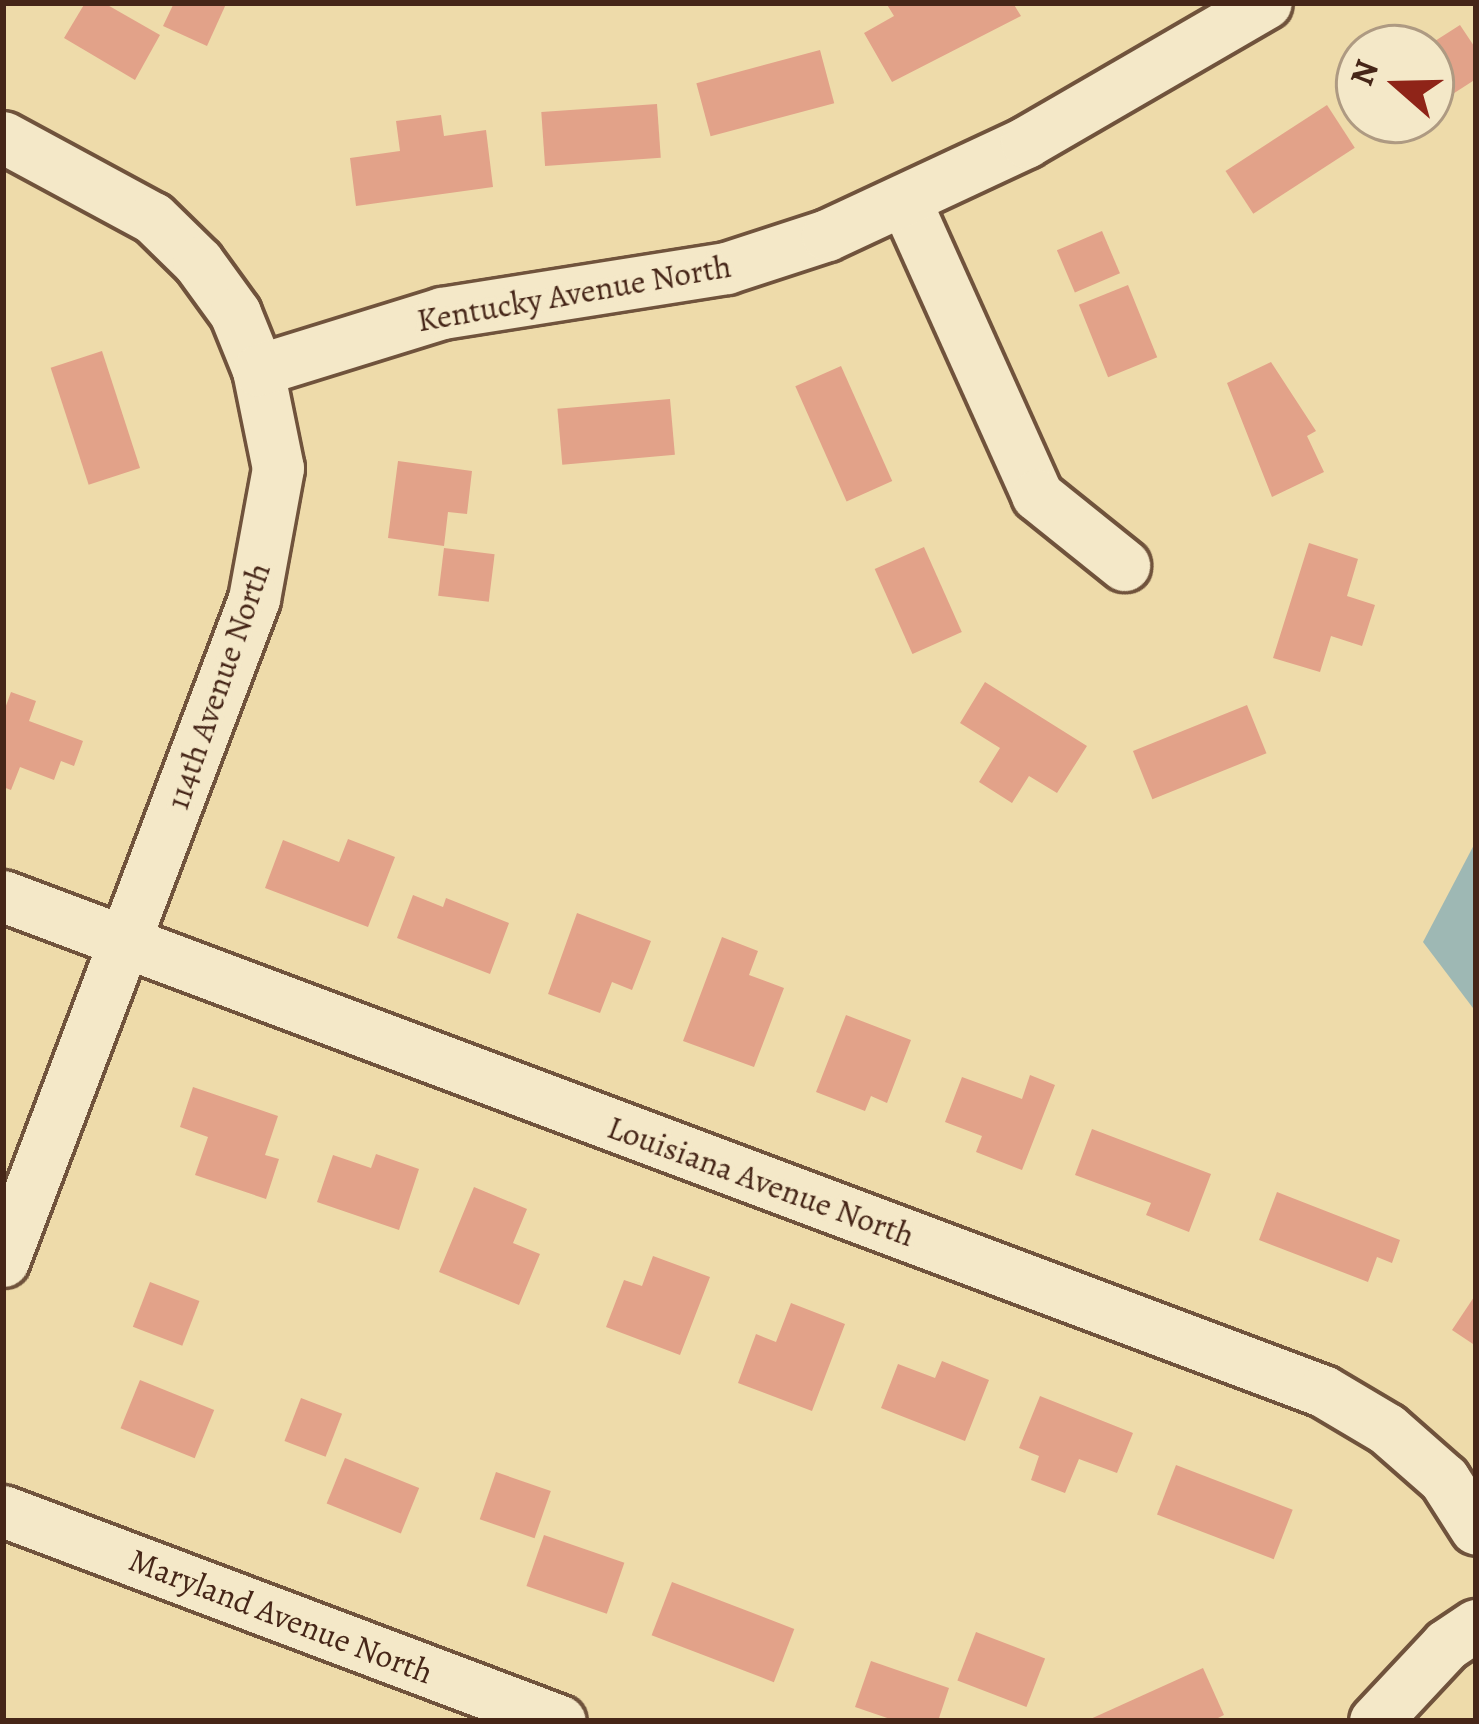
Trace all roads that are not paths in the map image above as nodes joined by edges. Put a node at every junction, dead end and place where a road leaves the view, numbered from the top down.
1 (1266, 3) edge
2 (3, 137) edge
3 (906, 203) junction
4 (258, 370) junction
5 (1124, 565) dead end
6 (3, 896) edge
7 (124, 944) junction
8 (3, 1261) edge
9 (3, 1511) edge
10 (1476, 1529) edge
11 (1476, 1625) edge
12 (560, 1721) edge
13 (1375, 1721) edge

1 - 3 street, Kentucky Avenue North
2 - 4 street, 114th Avenue North
3 - 4 street, Kentucky Avenue North
3 - 5 street
4 - 7 street, 114th Avenue North
6 - 7 street, Louisiana Avenue North
7 - 8 street, 114th Avenue North
7 - 10 street, Louisiana Avenue North
9 - 12 street, Maryland Avenue North
11 - 13 street

